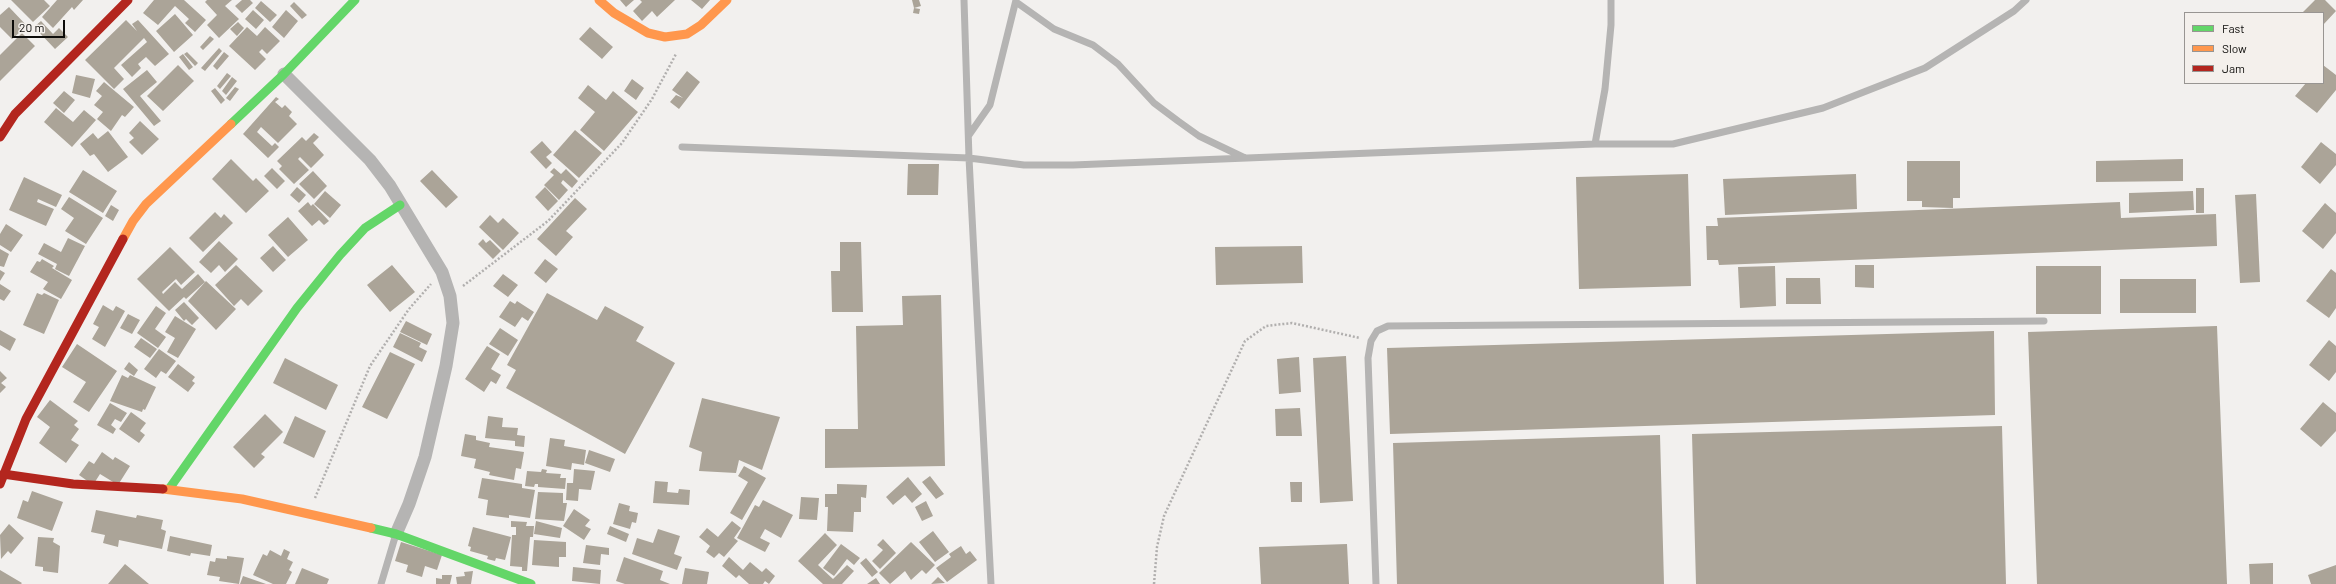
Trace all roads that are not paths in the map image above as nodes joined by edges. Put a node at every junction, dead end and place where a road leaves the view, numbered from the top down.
1 (128, 0) edge
2 (355, 0) edge
3 (599, 0) edge
4 (727, 0) edge
5 (964, 0) edge
6 (1611, 0) edge
7 (2026, 0) edge
8 (1016, 1) edge
9 (284, 74) junction
10 (969, 135) junction
11 (0, 137) edge
12 (1595, 144) junction
13 (682, 147) dead end
14 (969, 158) junction
15 (1246, 159) junction
16 (400, 204) junction
17 (2044, 321) dead end
18 (3, 474) junction
19 (0, 484) edge
20 (169, 489) junction
21 (396, 534) junction
22 (381, 584) edge
23 (532, 584) edge
24 (991, 584) edge
25 (1376, 584) edge

1 - 11 street
2 - 9 street
3 - 4 street
5 - 10 lane
6 - 12 lane
7 - 12 lane
8 - 10 lane
8 - 15 lane
9 - 16 street
9 - 18 street
10 - 14 lane
12 - 15 lane
13 - 14 lane
14 - 15 lane
14 - 24 lane
16 - 20 street
16 - 21 street
17 - 25 lane
18 - 19 street
18 - 20 street
20 - 21 street
21 - 22 lane
21 - 23 street

